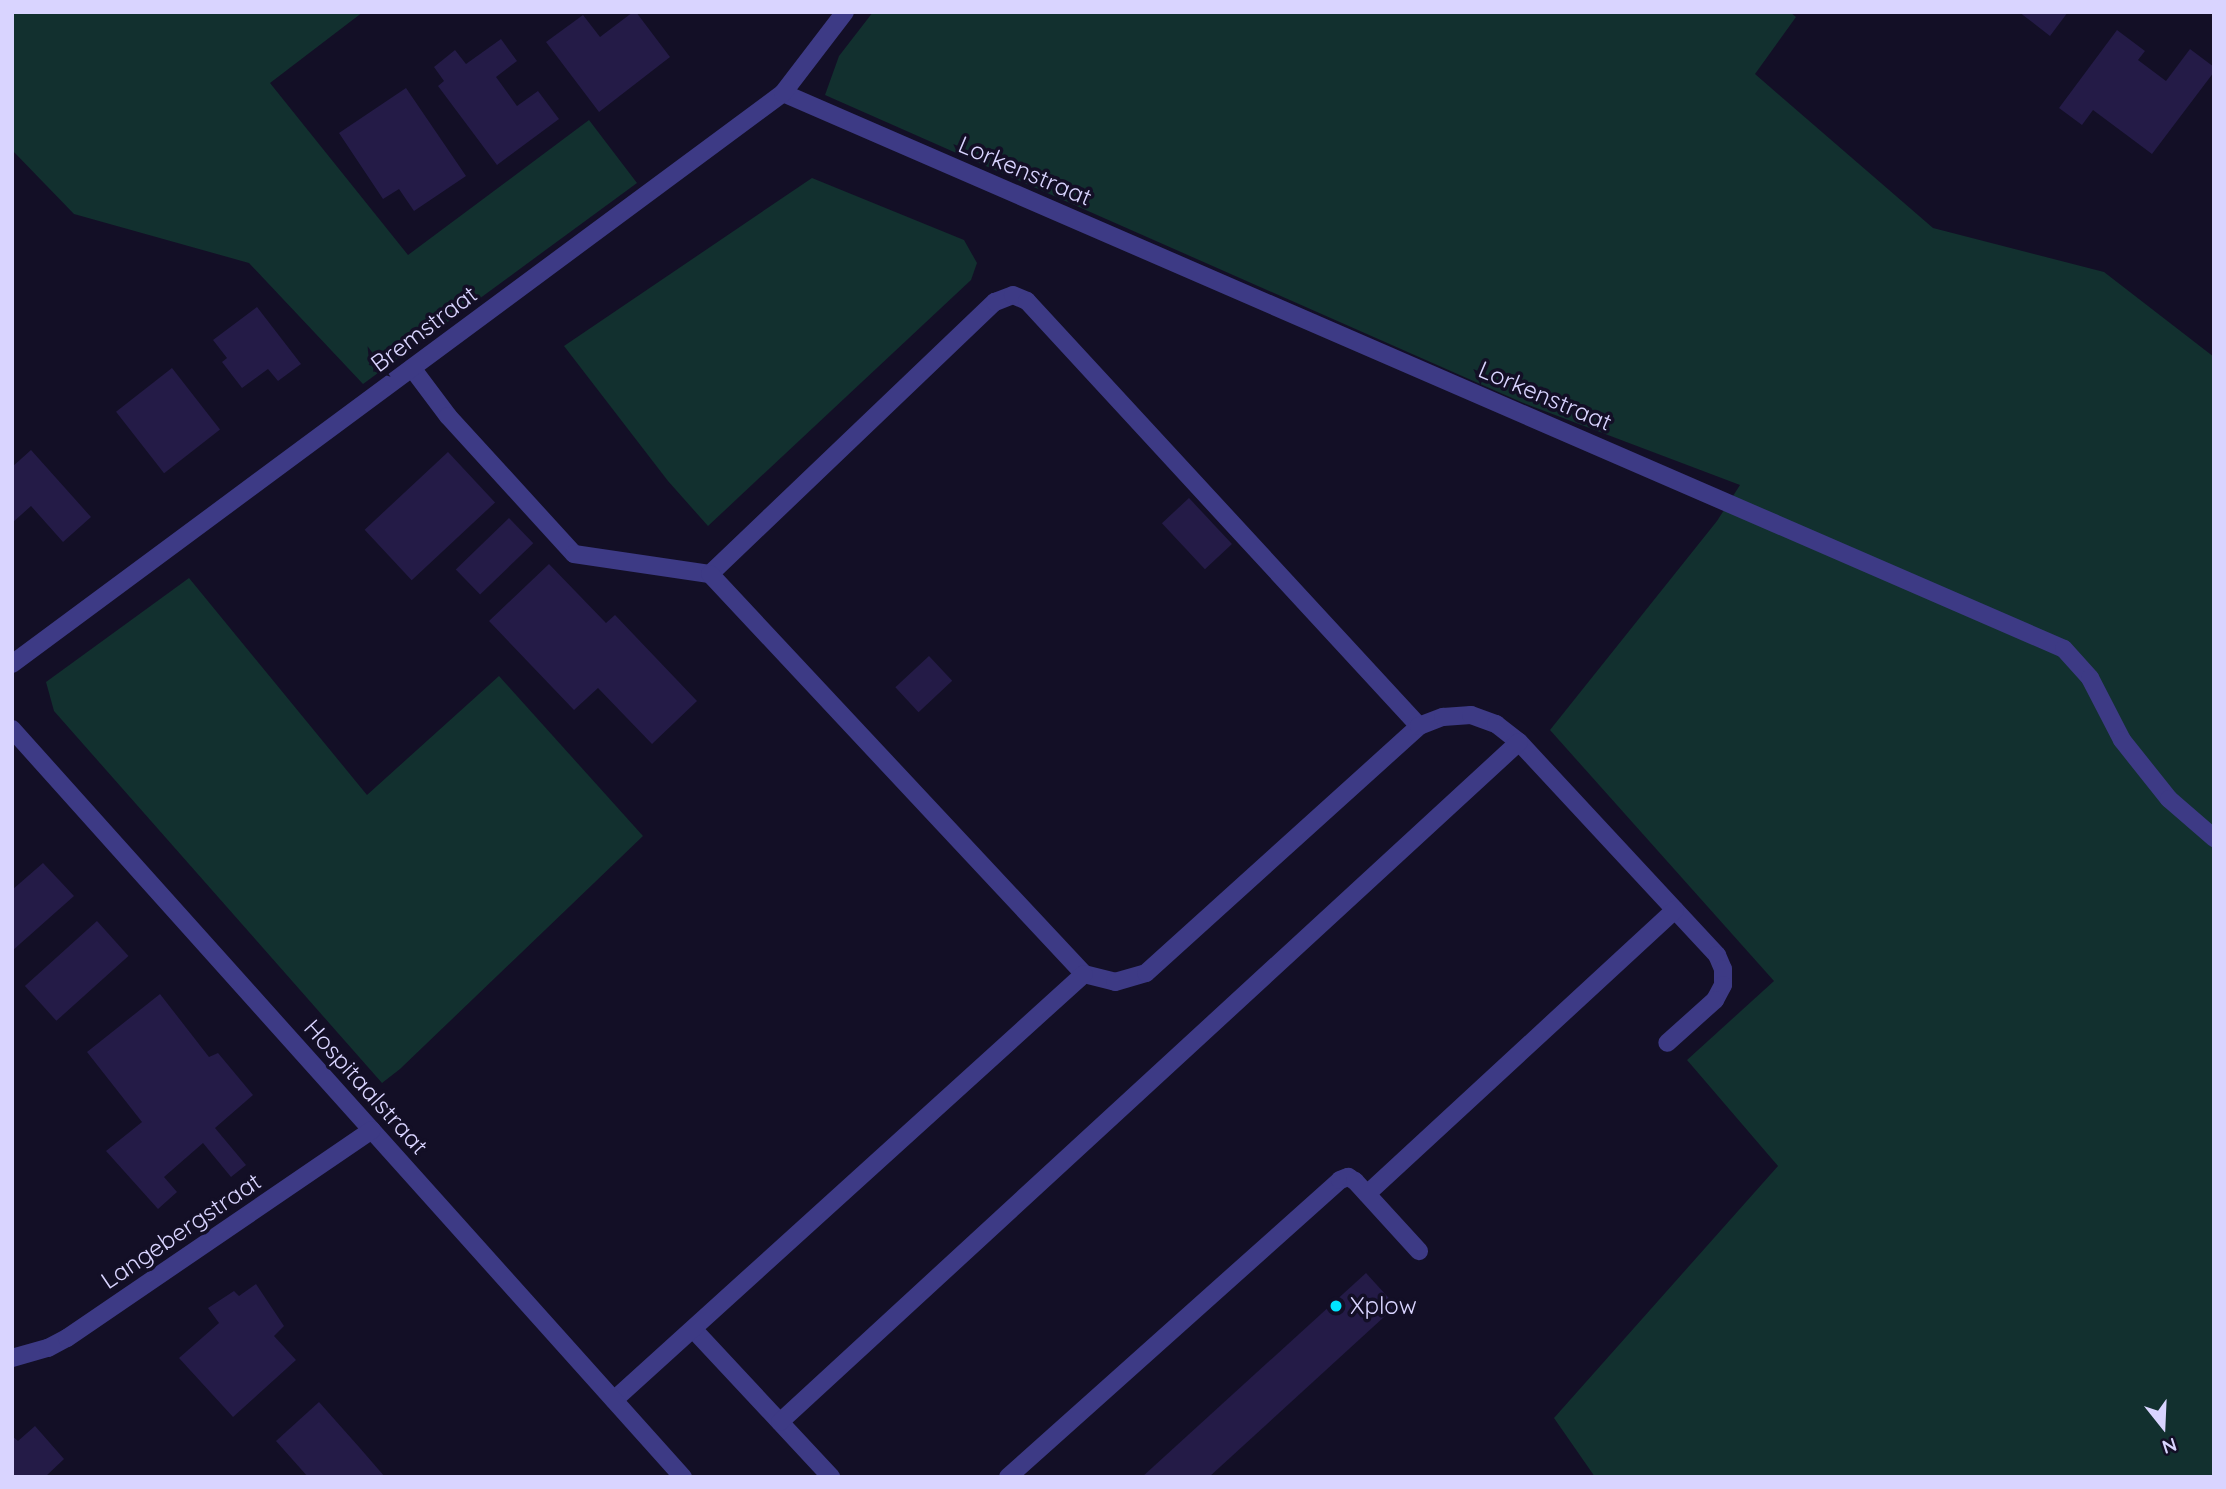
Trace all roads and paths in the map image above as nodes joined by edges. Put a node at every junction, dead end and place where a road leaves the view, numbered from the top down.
1 (845, 12) edge
2 (783, 93) junction
3 (412, 368) junction
4 (710, 574) junction
5 (12, 664) edge
6 (1419, 726) junction
7 (12, 729) edge
8 (1519, 742) junction
9 (2214, 838) edge
10 (1675, 910) junction
11 (1084, 974) junction
12 (1667, 1043) dead end
13 (372, 1130) junction
14 (1367, 1194) junction
15 (1419, 1251) dead end
16 (694, 1330) junction
17 (12, 1358) edge
18 (614, 1400) junction
19 (780, 1422) junction
20 (683, 1477) edge
21 (831, 1477) edge
22 (1008, 1477) edge

1 - 2 street, Bremstraat
2 - 3 street, Bremstraat
2 - 9 street, Lorkenstraat
3 - 4 street
3 - 5 street, Bremstraat
4 - 6 street
4 - 11 street
6 - 8 street
6 - 11 street
7 - 13 street, Hospitaalstraat
8 - 10 street
8 - 19 street
10 - 12 street
10 - 14 street
11 - 16 street
13 - 17 street, Langebergstraat
13 - 18 street, Hospitaalstraat
14 - 15 street
14 - 22 street
16 - 18 street
16 - 19 street
18 - 20 street, Hospitaalstraat
19 - 21 street

